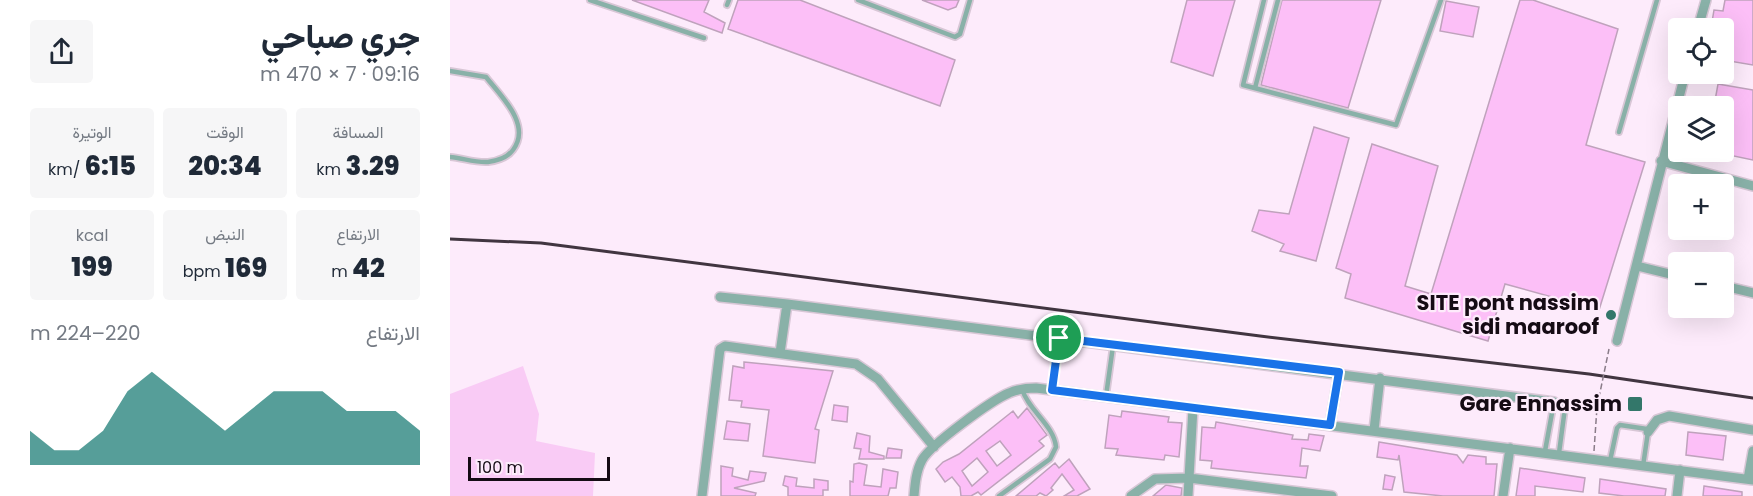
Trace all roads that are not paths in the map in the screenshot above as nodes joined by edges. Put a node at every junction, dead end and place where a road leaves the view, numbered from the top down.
1 (590, 0) edge
2 (858, 0) edge
3 (970, 0) edge
4 (1264, 0) edge
5 (1278, 0) edge
6 (1441, 0) edge
7 (1657, 0) edge
8 (1706, 0) edge
9 (1701, 18) edge
10 (705, 38) dead end
11 (450, 71) edge
12 (1682, 84) edge
13 (1255, 88) junction
14 (1619, 132) dead end
15 (450, 157) edge
16 (1661, 161) junction
17 (1753, 186) edge
18 (1637, 266) junction
19 (1668, 274) edge
20 (1734, 288) edge
21 (1753, 293) edge
22 (720, 297) dead end
23 (787, 304) junction
24 (1059, 338) junction
25 (1617, 341) dead end
26 (1113, 344) junction
27 (780, 353) junction
28 (1339, 372) junction
29 (1380, 378) junction
30 (1022, 388) junction
31 (1052, 390) junction
32 (1106, 396) junction
33 (1554, 402) junction
34 (1193, 408) junction
35 (1330, 425) junction
36 (1374, 430) junction
37 (1753, 430) edge
38 (1648, 432) junction
39 (934, 447) junction
40 (1510, 448) junction
41 (1545, 451) junction
42 (1753, 451) edge
43 (1559, 453) junction
44 (1610, 461) junction
45 (1643, 466) junction
46 (1680, 470) junction
47 (1189, 478) junction
48 (1751, 480) edge
49 (702, 496) edge
50 (914, 496) edge
51 (999, 496) edge
52 (1131, 496) edge
53 (1188, 496) edge
54 (1332, 496) edge
55 (1503, 496) edge
56 (1677, 496) edge

1 - 10 lane
2 - 3 lane
4 - 13 lane
5 - 13 lane
6 - 13 lane
7 - 14 lane
8 - 9 street
11 - 15 lane
12 - 16 street
16 - 17 street
16 - 18 street
18 - 19 street
18 - 25 street
20 - 21 street
22 - 23 street
23 - 24 street
23 - 27 street
24 - 26 street
24 - 31 lane
26 - 28 street
26 - 32 lane
27 - 39 street
27 - 49 street
28 - 29 street
28 - 35 street
29 - 33 street
29 - 36 street
30 - 31 street
30 - 39 street
30 - 51 lane
31 - 32 street
32 - 34 street
33 - 41 lane
33 - 43 lane
34 - 35 street
34 - 47 street
35 - 36 street
36 - 40 street
37 - 38 street
38 - 44 lane
38 - 45 lane
39 - 50 street
40 - 41 street
40 - 55 street
41 - 43 street
42 - 48 street
43 - 44 street
44 - 45 street
45 - 46 street
46 - 48 street
46 - 56 street
47 - 52 street
47 - 53 street
47 - 54 street

